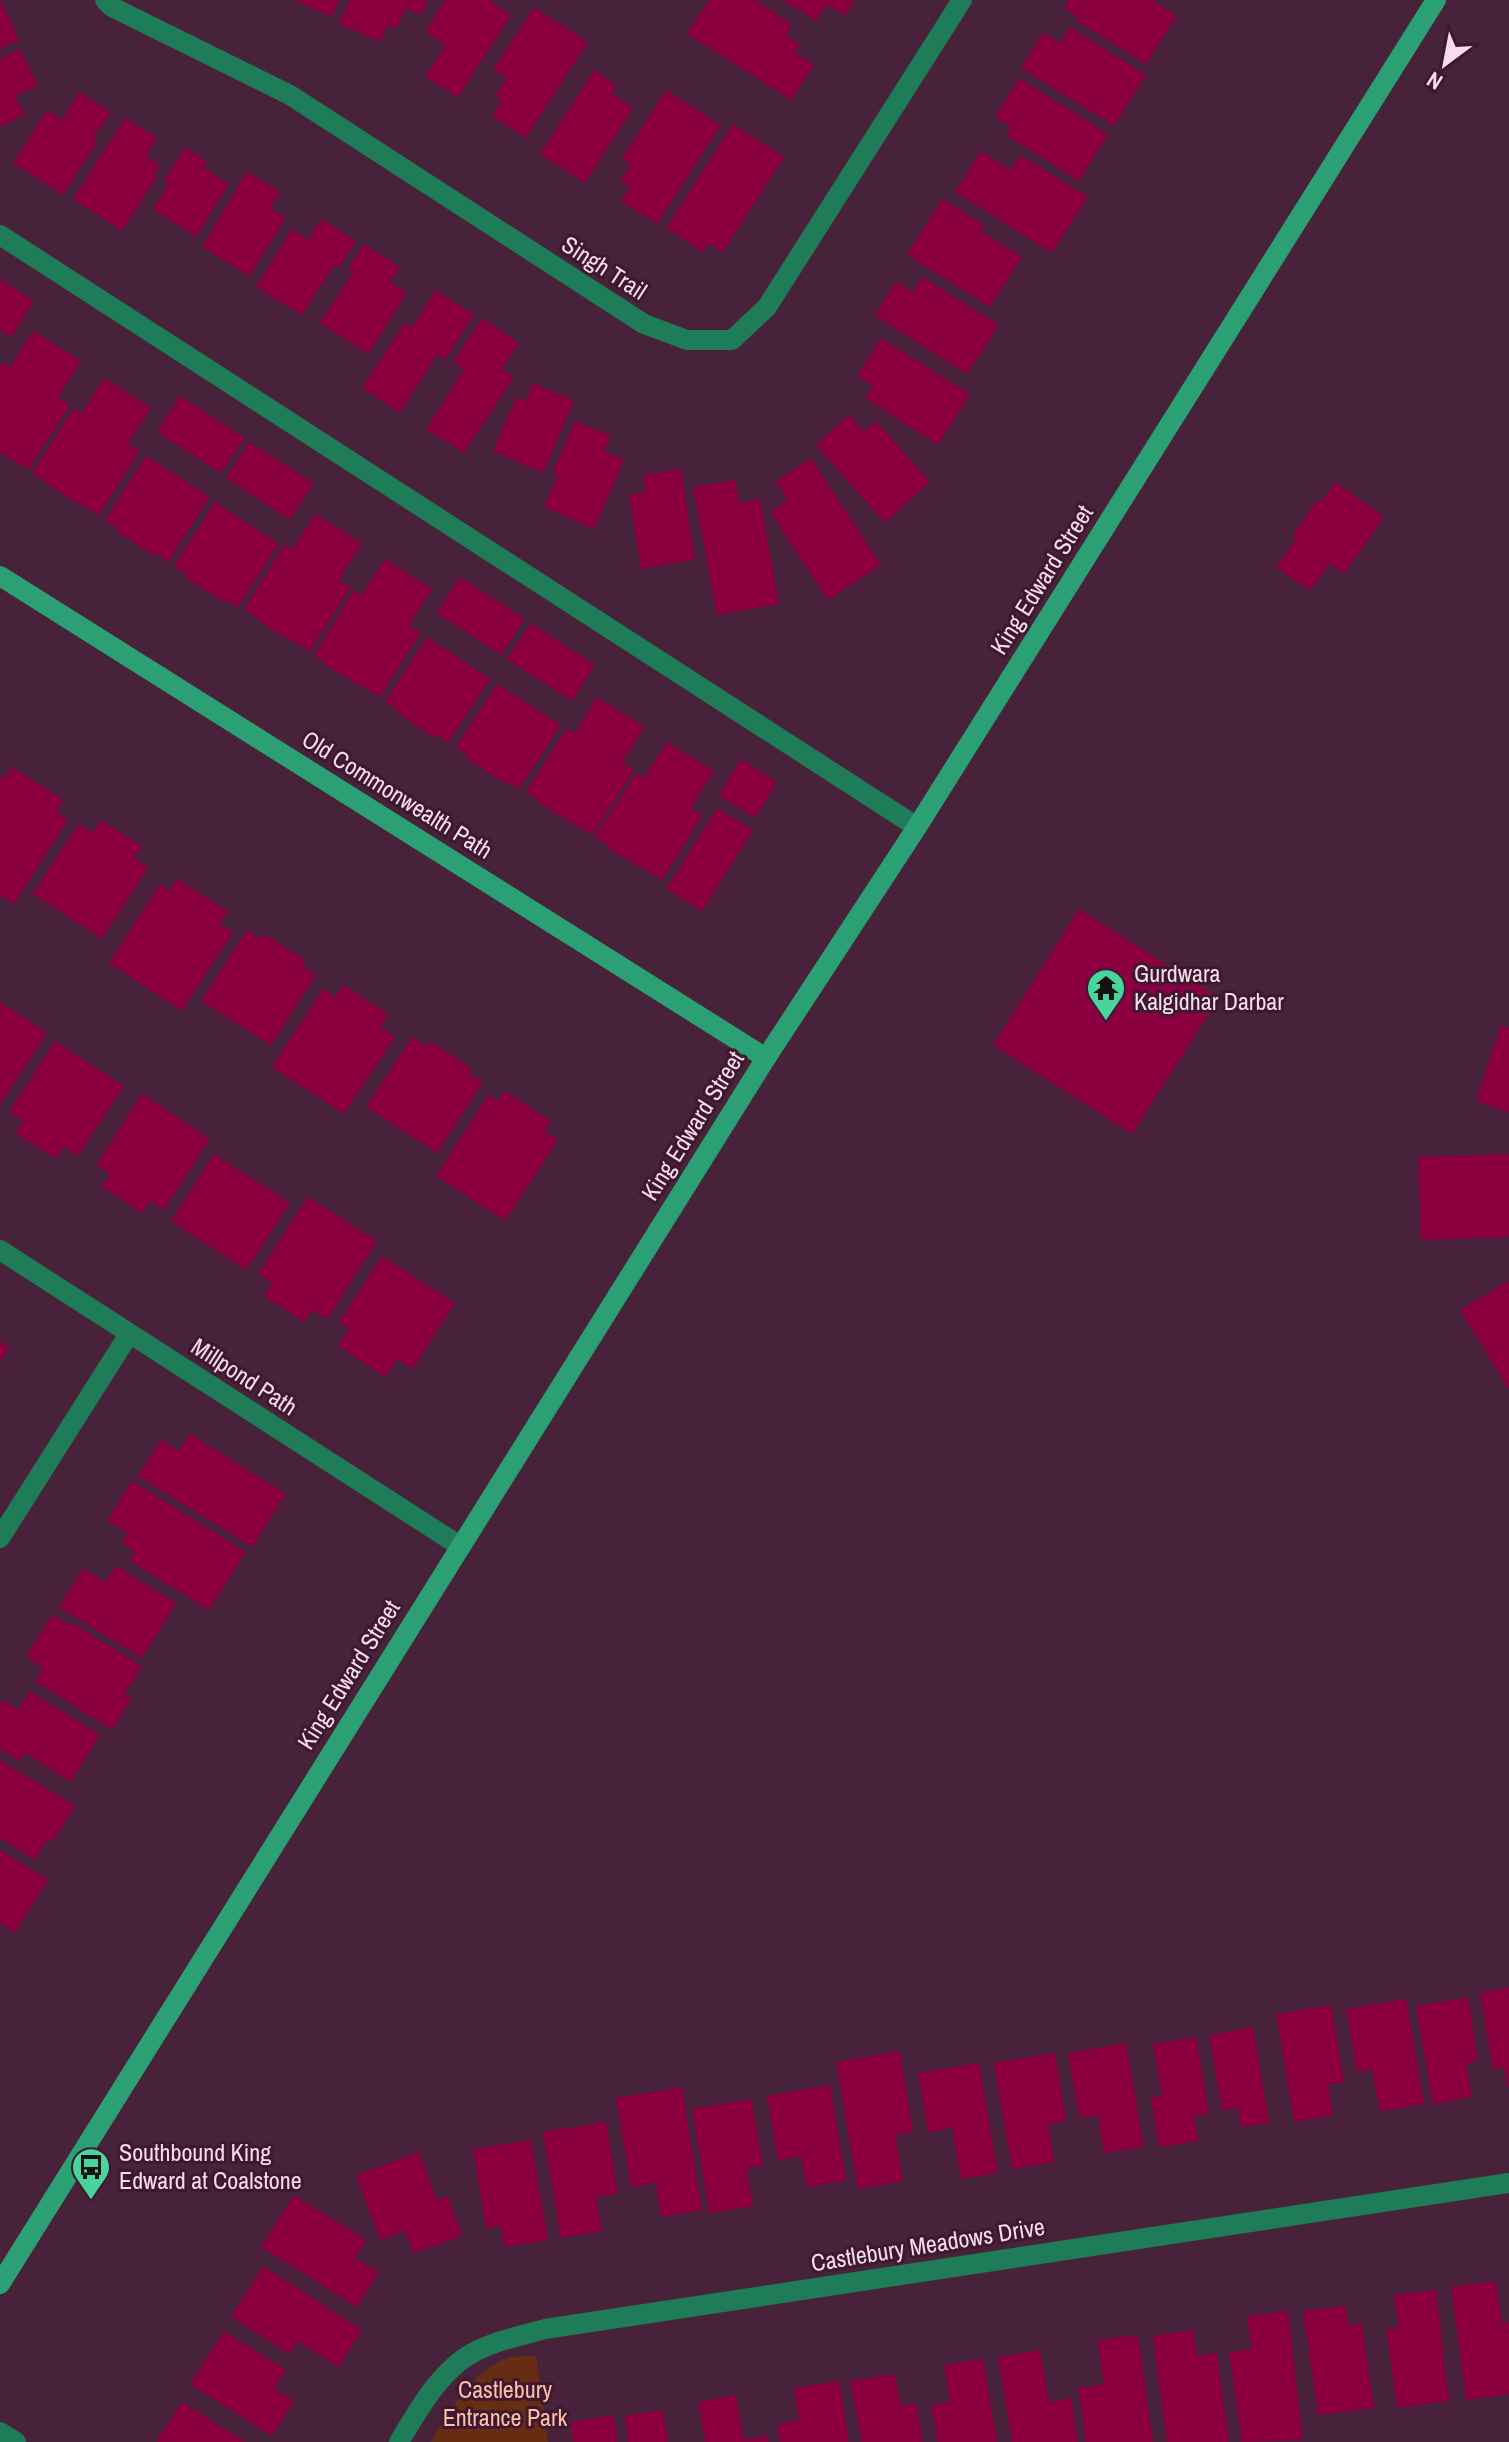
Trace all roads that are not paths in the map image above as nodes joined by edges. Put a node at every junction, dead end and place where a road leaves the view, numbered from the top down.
1 (105, 0) edge
2 (962, 0) edge
3 (1436, 0) edge
4 (0, 235) edge
5 (0, 576) edge
6 (917, 827) junction
7 (766, 1058) junction
8 (0, 1250) edge
9 (129, 1334) junction
10 (0, 1538) edge
11 (460, 1546) junction
12 (1509, 2183) edge
13 (0, 2284) edge
14 (0, 2432) edge
15 (16, 2442) edge
16 (399, 2442) edge

1 - 2 street, Singh Trail
3 - 6 street, King Edward Street
4 - 6 street
5 - 7 street, Old Commonwealth Path
6 - 7 street, King Edward Street
7 - 11 street, King Edward Street
8 - 9 street, Millpond Path
9 - 10 street
9 - 11 street, Millpond Path
11 - 13 street, King Edward Street
12 - 16 street, Castlebury Meadows Drive
14 - 15 street

